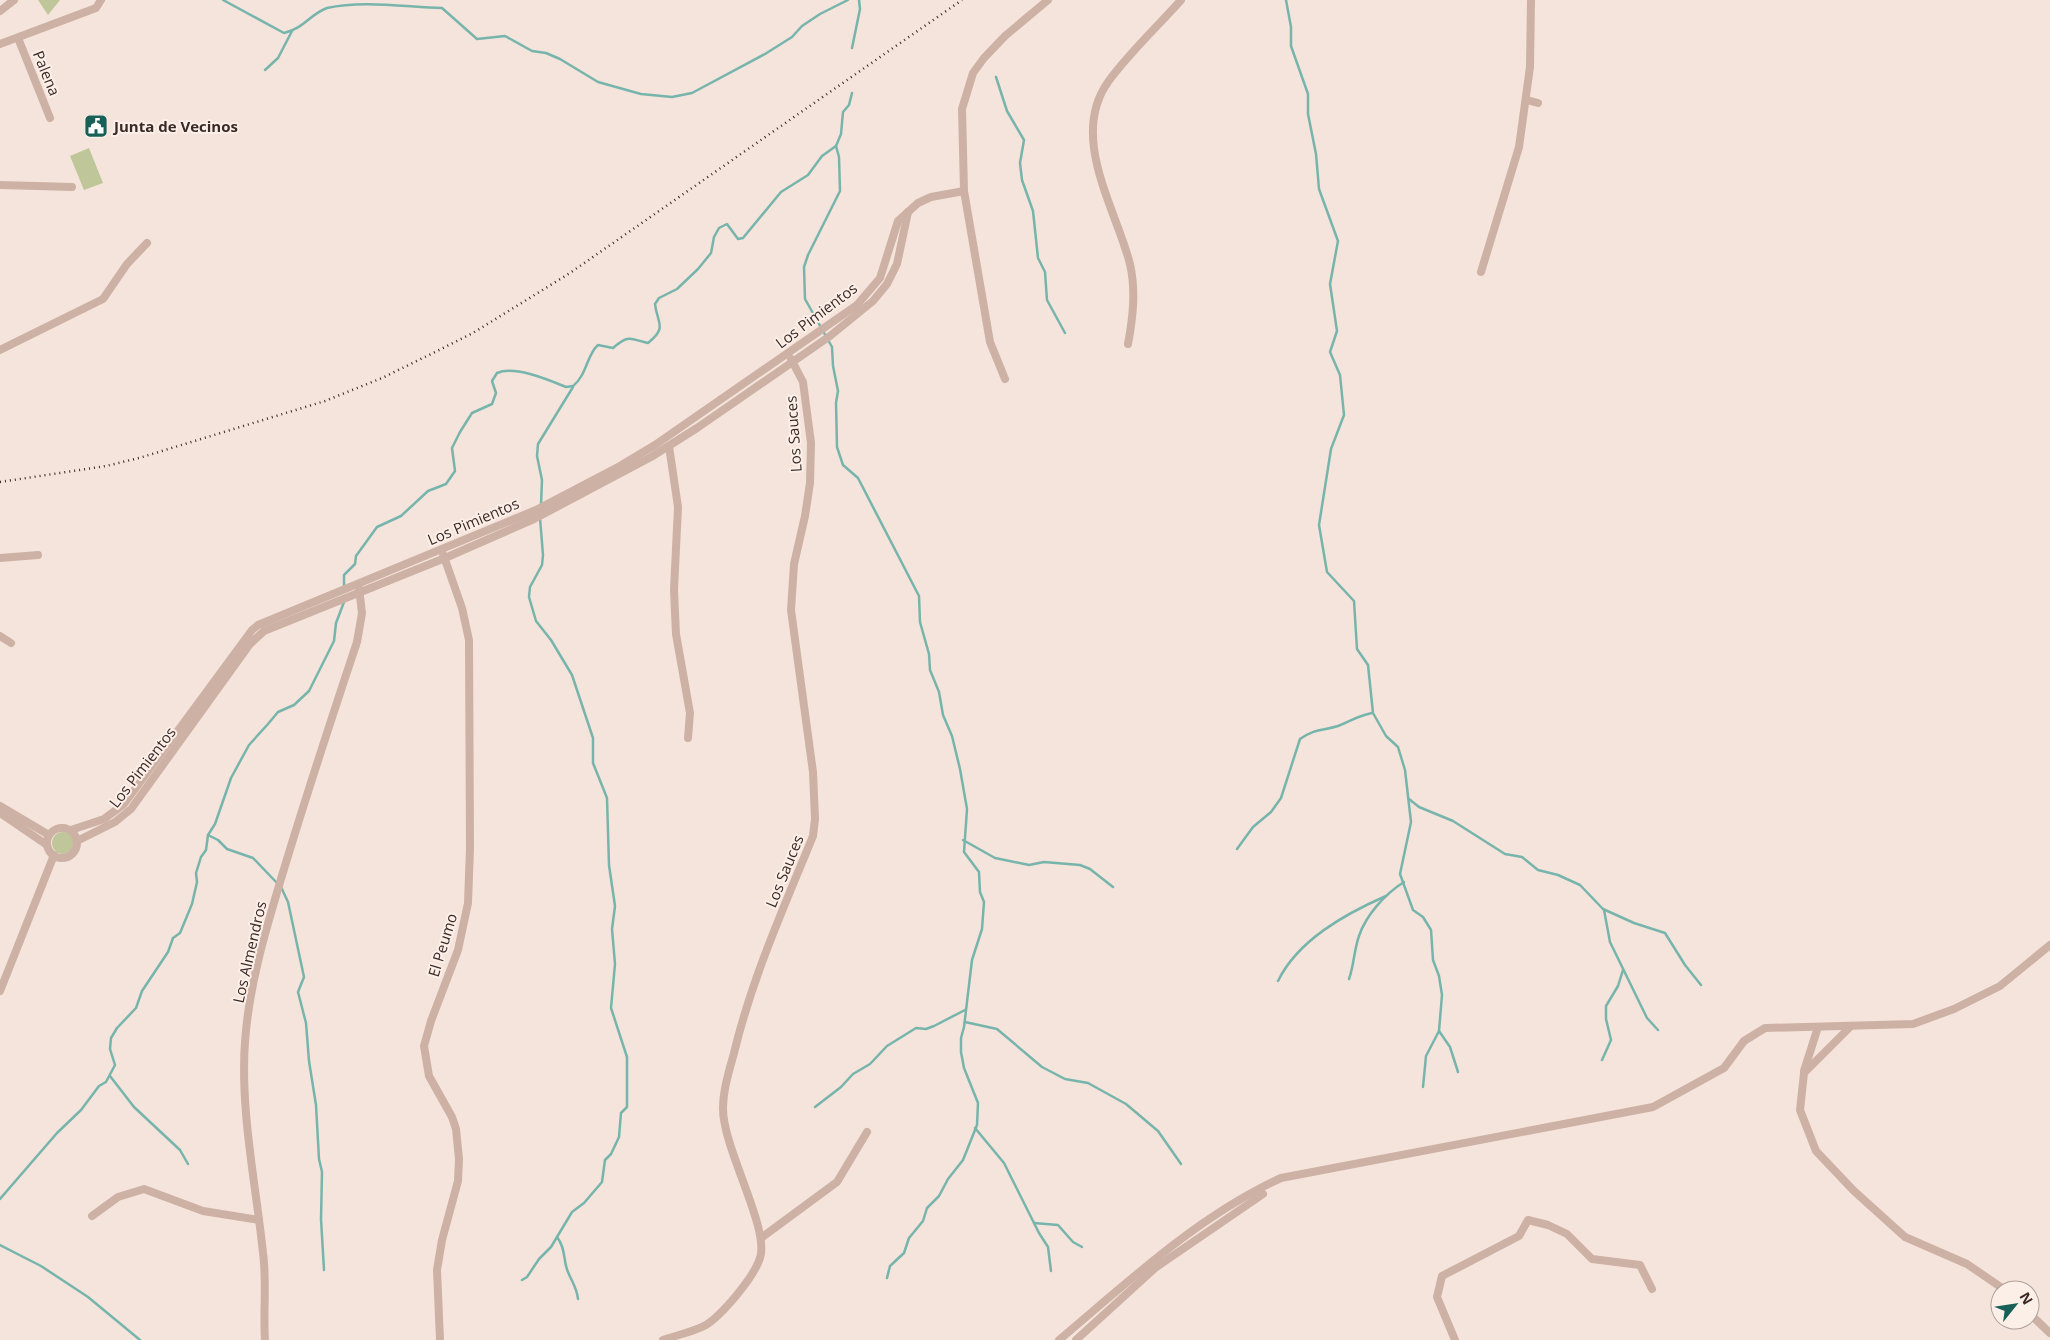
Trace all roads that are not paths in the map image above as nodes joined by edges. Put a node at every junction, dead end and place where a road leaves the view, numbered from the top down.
1 (14, 0) edge
2 (101, 0) edge
3 (1048, 0) edge
4 (1181, 0) edge
5 (1530, 0) edge
6 (0, 11) edge
7 (18, 38) junction
8 (0, 44) edge
9 (1527, 100) junction
10 (1538, 103) dead end
11 (50, 118) dead end
12 (0, 186) edge
13 (72, 187) dead end
14 (964, 191) junction
15 (908, 212) junction
16 (147, 243) dead end
17 (1481, 272) dead end
18 (1128, 344) dead end
19 (0, 350) edge
20 (788, 355) junction
21 (793, 363) junction
22 (1005, 379) dead end
23 (669, 446) junction
24 (442, 549) junction
25 (38, 555) dead end
26 (0, 558) edge
27 (445, 558) junction
28 (358, 583) junction
29 (360, 592) junction
30 (0, 636) edge
31 (11, 644) dead end
32 (688, 738) dead end
33 (0, 806) edge
34 (0, 812) edge
35 (71, 830) junction
36 (49, 835) junction
37 (77, 841) junction
38 (47, 845) junction
39 (54, 855) junction
40 (2050, 945) edge
41 (0, 991) edge
42 (1851, 1026) junction
43 (1818, 1027) junction
44 (1804, 1073) junction
45 (867, 1132) dead end
46 (1263, 1194) dead end
47 (92, 1216) dead end
48 (259, 1220) junction
49 (761, 1238) junction
50 (1991, 1280) edge
51 (1652, 1289) dead end
52 (2040, 1324) edge
53 (2050, 1334) edge
54 (265, 1340) edge
55 (440, 1340) edge
56 (663, 1340) edge
57 (1059, 1340) edge
58 (1076, 1340) edge
59 (1455, 1340) edge

1 - 6 street
2 - 7 street
3 - 14 street
4 - 18 street
5 - 9 street
7 - 8 street
7 - 11 street, Palena
9 - 10 street
9 - 17 street
12 - 13 street
14 - 15 street
14 - 22 street
15 - 20 street, Los Pimientos
15 - 21 street, Los Pimientos
16 - 19 street
20 - 21 street, Los Sauces
20 - 24 street, Los Pimientos
21 - 23 street, Los Pimientos
21 - 49 street, Los Sauces
23 - 27 street, Los Pimientos
23 - 32 street
24 - 27 street, El Peumo
24 - 28 street, Los Pimientos
25 - 26 street
27 - 29 street, Los Pimientos
27 - 55 street, El Peumo
28 - 29 street, Los Almendros
28 - 35 street, Los Pimientos
29 - 37 street, Los Pimientos
29 - 48 street, Los Almendros
30 - 31 street
33 - 36 street
34 - 38 street
35 - 36 street
35 - 37 street
36 - 38 street
37 - 39 street
38 - 39 street
39 - 41 street
40 - 42 street
42 - 43 street
42 - 44 street
43 - 44 street
43 - 57 street
44 - 50 street
45 - 49 street
46 - 58 street
47 - 48 street
48 - 54 street, Los Almendros
49 - 56 street, Los Sauces
51 - 59 street
52 - 53 street

